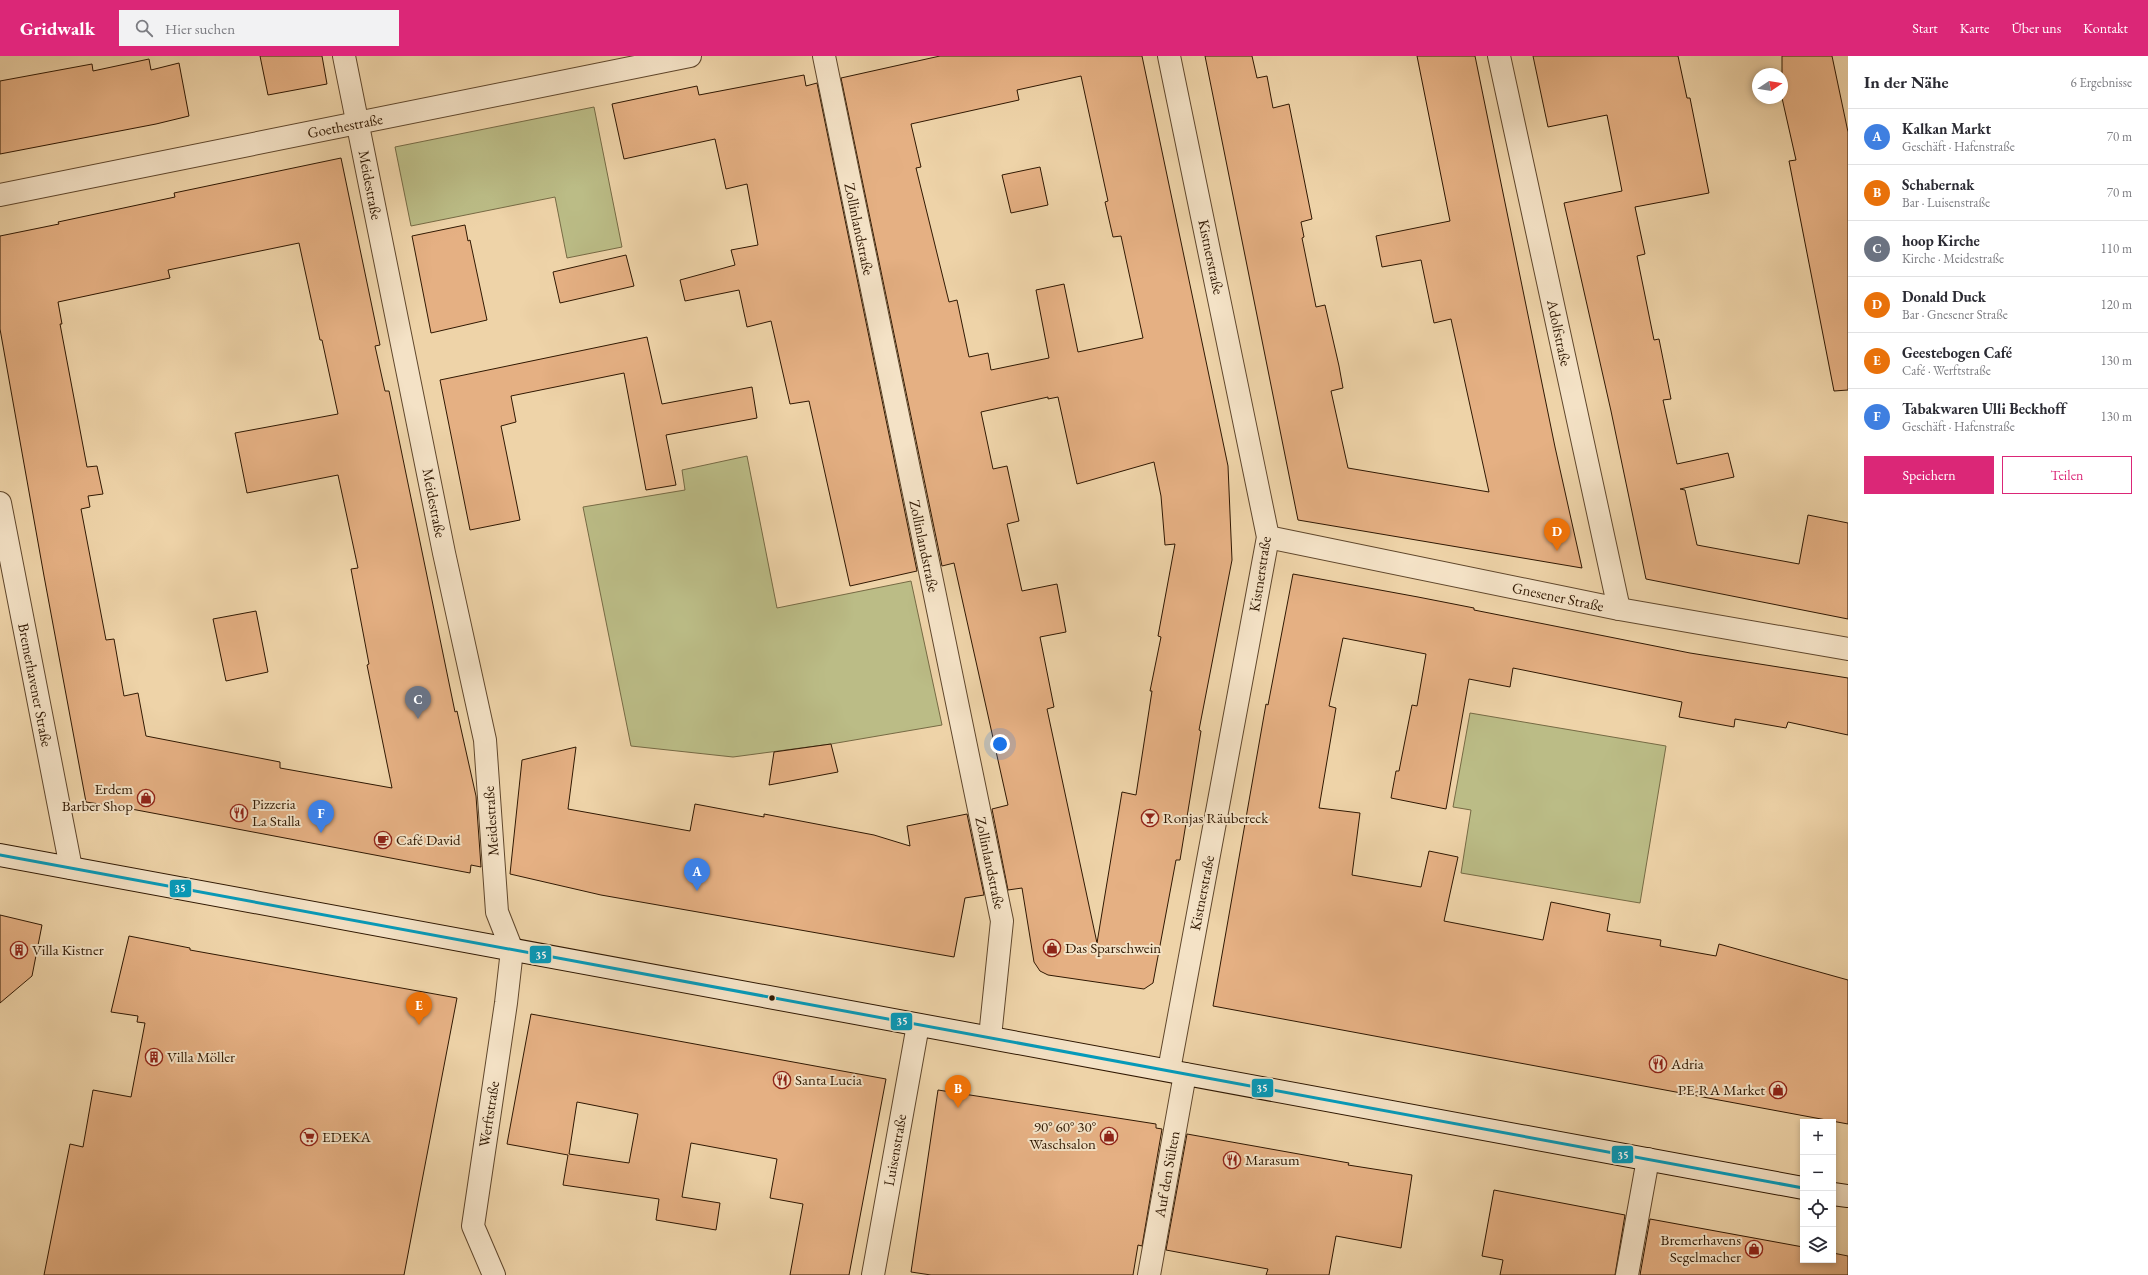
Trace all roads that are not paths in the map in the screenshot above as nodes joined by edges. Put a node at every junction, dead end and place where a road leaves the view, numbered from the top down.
1 (344, 56) edge
2 (690, 56) edge
3 (824, 56) edge
4 (1169, 56) edge
5 (1500, 56) edge
6 (357, 123) junction
7 (0, 195) edge
8 (0, 503) edge
9 (1268, 537) junction
10 (1619, 609) junction
11 (1848, 649) edge
12 (0, 855) edge
13 (71, 868) junction
14 (512, 950) junction
15 (918, 1025) junction
16 (990, 1037) junction
17 (1177, 1072) junction
18 (1648, 1159) junction
19 (1800, 1187) edge
20 (1836, 1194) edge
21 (1848, 1196) edge
22 (494, 1275) edge
23 (873, 1275) edge
24 (1149, 1275) edge
25 (1627, 1275) edge

1 - 6 street, Meidestraße
2 - 6 street, Goethestraße
3 - 16 street, Zollinlandstraße
4 - 9 street, Kistnerstraße
5 - 10 street, Adolfstraße
6 - 7 street, Goethestraße
6 - 14 street, Meidestraße
8 - 13 street, Bremerhavener Straße
9 - 10 street, Gnesener Straße
9 - 17 street, Kistnerstraße
10 - 11 street, Gnesener Straße
12 - 13 street
13 - 14 street
14 - 15 street
14 - 22 street, Werftstraße
15 - 16 street
15 - 23 street, Luisenstraße
16 - 17 street
17 - 18 street
17 - 24 street, Auf den Sülten
18 - 19 street
18 - 25 street
20 - 21 street

